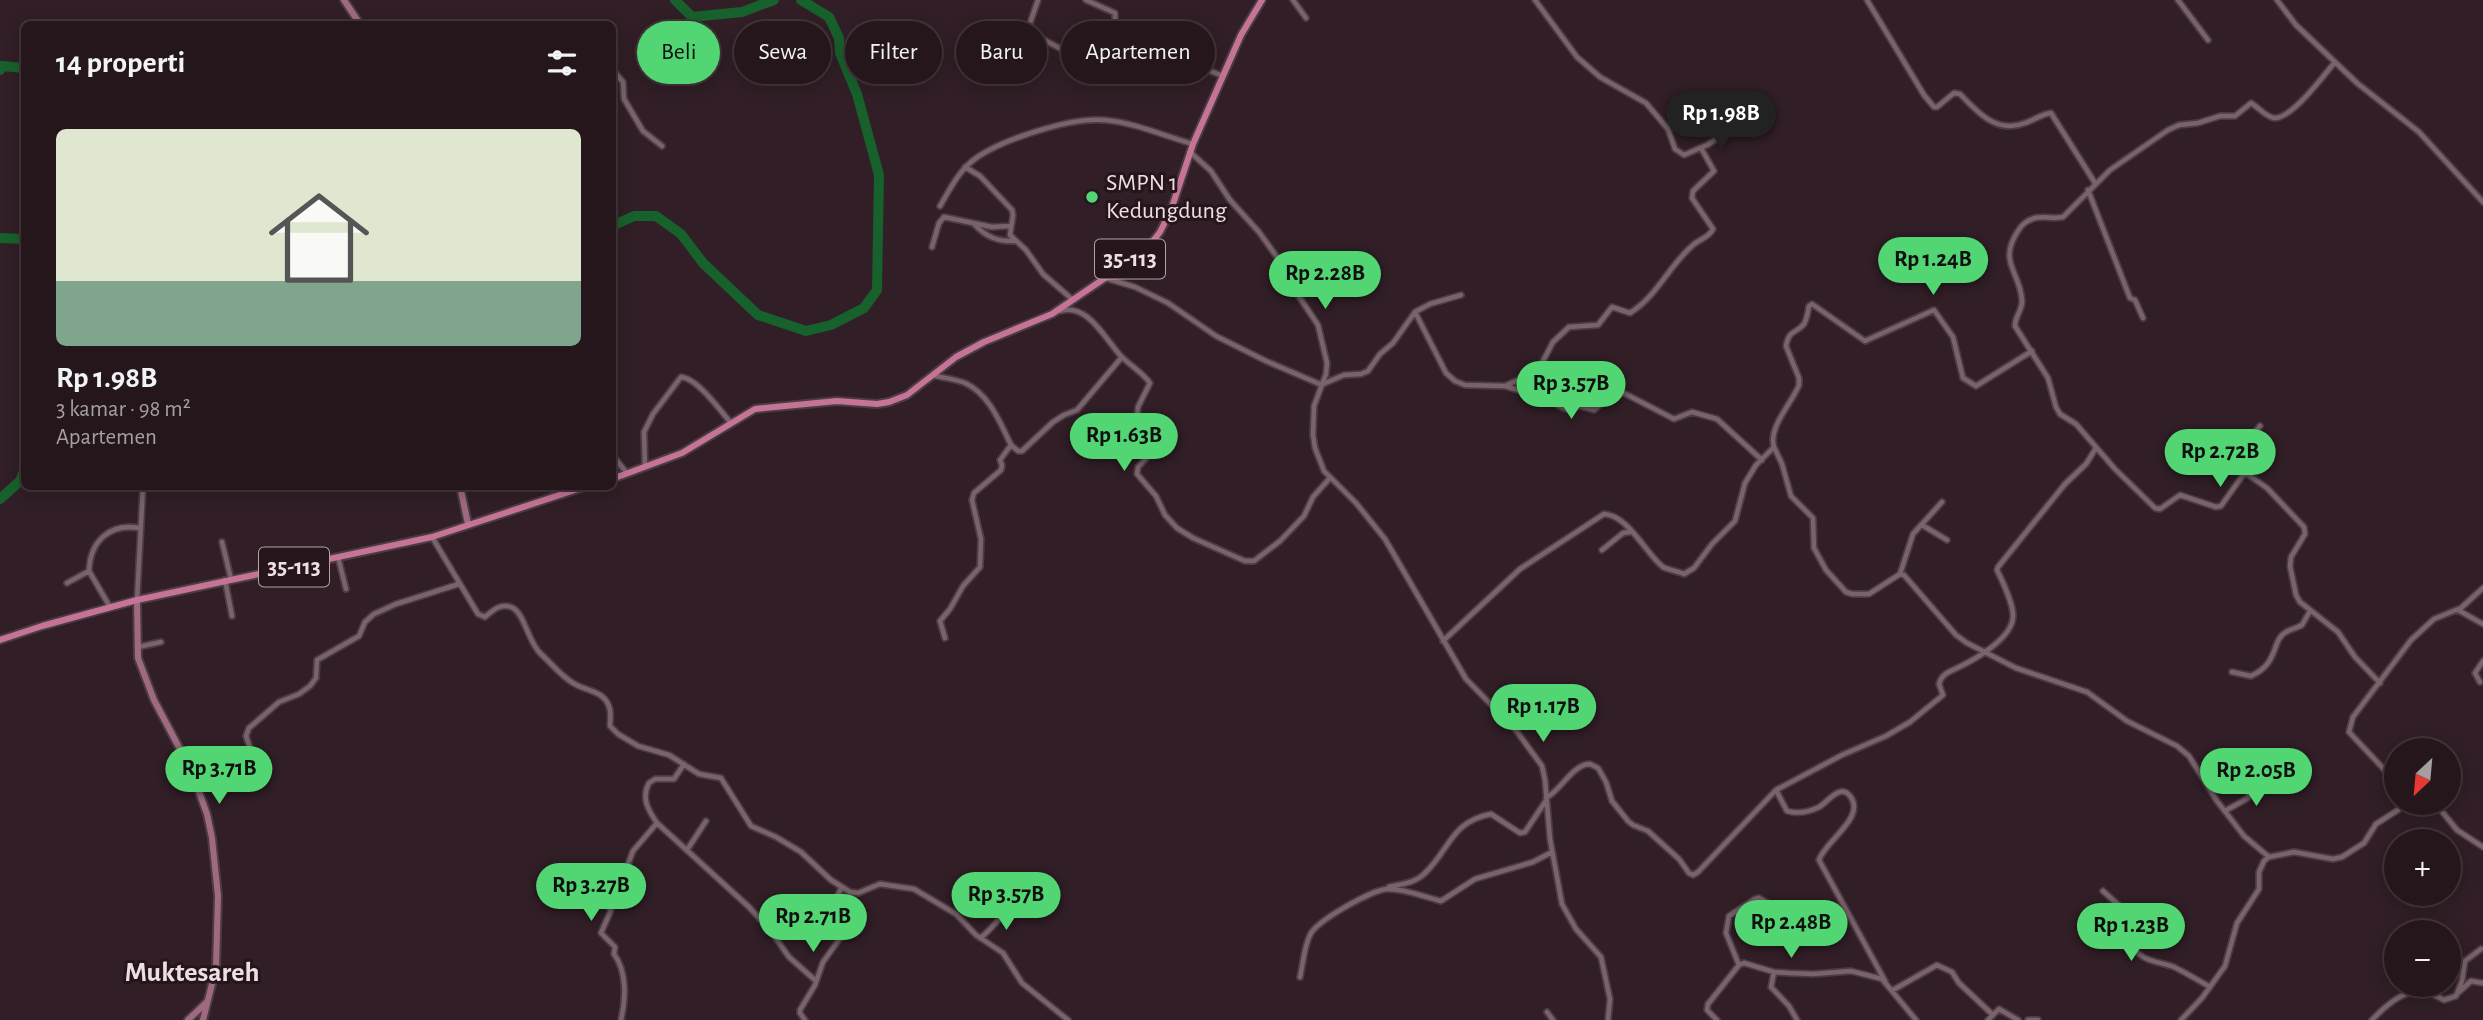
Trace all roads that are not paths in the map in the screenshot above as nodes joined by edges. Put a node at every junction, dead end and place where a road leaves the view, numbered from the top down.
1 (344, 0) edge
2 (1038, 0) edge
3 (1086, 0) edge
4 (1262, 0) edge
5 (1293, 0) edge
6 (1535, 0) edge
7 (1867, 0) edge
8 (2178, 0) edge
9 (2277, 0) edge
10 (1306, 18) dead end
11 (358, 21) edge
12 (1114, 21) edge
13 (2208, 40) dead end
14 (1061, 49) edge
15 (2335, 62) junction
16 (1215, 73) edge
17 (616, 74) edge
18 (1223, 76) junction
19 (1745, 121) dead end
20 (662, 146) dead end
21 (1191, 148) junction
22 (1701, 148) junction
23 (965, 167) junction
24 (2095, 183) junction
25 (2088, 190) junction
26 (2483, 202) edge
27 (940, 206) dead end
28 (974, 224) junction
29 (1010, 226) junction
30 (1017, 241) junction
31 (932, 247) dead end
32 (1105, 278) junction
33 (1461, 295) dead end
34 (1073, 300) junction
35 (1415, 312) junction
36 (1052, 314) junction
37 (2143, 318) dead end
38 (2032, 351) junction
39 (1122, 357) junction
40 (932, 374) junction
41 (1322, 385) junction
42 (1505, 386) junction
43 (731, 423) junction
44 (2260, 426) dead end
45 (1011, 445) junction
46 (1774, 447) junction
47 (2096, 448) junction
48 (616, 460) edge
49 (1762, 460) junction
50 (645, 467) junction
51 (627, 473) junction
52 (2247, 474) junction
53 (616, 477) edge
54 (1329, 479) junction
55 (143, 490) edge
56 (461, 490) edge
57 (562, 490) edge
58 (1942, 502) dead end
59 (468, 524) junction
60 (1922, 525) junction
61 (139, 527) junction
62 (1631, 533) junction
63 (432, 537) junction
64 (1947, 540) dead end
65 (222, 542) dead end
66 (1602, 550) dead end
67 (338, 557) junction
68 (89, 570) junction
69 (1900, 574) junction
70 (228, 580) junction
71 (67, 583) dead end
72 (458, 584) junction
73 (2483, 587) edge
74 (346, 589) dead end
75 (137, 600) junction
76 (110, 607) junction
77 (2458, 610) junction
78 (2310, 611) junction
79 (232, 615) dead end
80 (2483, 624) edge
81 (945, 638) dead end
82 (0, 640) edge
83 (1443, 641) junction
84 (161, 642) dead end
85 (137, 647) junction
86 (1986, 653) junction
87 (2483, 661) edge
88 (2232, 672) dead end
89 (2480, 682) dead end
90 (2380, 683) junction
91 (684, 764) junction
92 (2384, 769) edge
93 (2254, 779) dead end
94 (195, 781) junction
95 (1776, 790) junction
96 (1546, 800) junction
97 (2225, 811) junction
98 (2389, 816) edge
99 (2446, 816) edge
100 (706, 821) dead end
101 (657, 823) junction
102 (2483, 847) edge
103 (687, 850) junction
104 (1552, 852) junction
105 (2269, 857) junction
106 (842, 887) junction
107 (1384, 889) junction
108 (2103, 891) dead end
109 (1022, 904) dead end
110 (1780, 910) dead end
111 (980, 939) junction
112 (2481, 949) edge
113 (1739, 965) junction
114 (1774, 972) junction
115 (1300, 977) dead end
116 (2461, 979) edge
117 (816, 981) junction
118 (1885, 981) junction
119 (2483, 983) edge
120 (2210, 987) junction
121 (1893, 990) junction
122 (2461, 990) edge
123 (2403, 997) edge
124 (207, 1001) junction
125 (1547, 1012) dead end
126 (1993, 1015) junction
127 (188, 1020) edge
128 (203, 1020) edge
129 (621, 1020) edge
130 (806, 1020) edge
131 (1068, 1020) edge
132 (1553, 1020) edge
133 (1608, 1020) edge
134 (1717, 1020) edge
135 (1797, 1020) edge
136 (1916, 1020) edge
137 (1987, 1020) edge
138 (2018, 1020) edge
139 (2028, 1020) edge
140 (2038, 1020) edge
141 (2181, 1020) edge
142 (2372, 1020) edge

1 - 11 main road
2 - 14 street
3 - 12 street
4 - 18 main road, 35-113
5 - 10 street
6 - 22 street
7 - 24 street
8 - 13 street
9 - 15 street
15 - 24 street
15 - 26 street
16 - 18 street
17 - 20 street
18 - 21 main road, 35-113
19 - 22 street
21 - 23 street
21 - 32 main road, 35-113
21 - 41 street
22 - 42 street
23 - 27 street
23 - 29 street
24 - 25 street
25 - 37 street
25 - 38 street
28 - 29 street
28 - 30 street
28 - 31 street
29 - 30 street
30 - 34 street
32 - 34 main road, 35-113
32 - 41 street
33 - 35 street
34 - 36 main road, 35-113
35 - 41 street
35 - 42 street
36 - 39 street
36 - 40 main road, 35-113
38 - 46 street
38 - 47 street
39 - 45 street
39 - 54 street
40 - 43 main road, 35-113
40 - 45 street
41 - 54 street
42 - 49 street
43 - 50 main road, 35-113
43 - 50 street
44 - 52 street
45 - 81 street
46 - 49 street
46 - 69 street
47 - 52 street
47 - 86 street
48 - 51 street
49 - 62 street
50 - 51 main road, 35-113
51 - 53 main road, 35-113
52 - 78 street
54 - 83 street
55 - 61 street
56 - 59 main road
57 - 59 main road, 35-113
58 - 60 street
59 - 63 main road, 35-113
60 - 64 street
60 - 69 street
61 - 68 street
61 - 75 street
62 - 66 street
62 - 83 street
63 - 67 main road, 35-113
63 - 72 street
65 - 70 street
67 - 70 main road, 35-113
67 - 74 street
68 - 71 street
68 - 76 street
69 - 86 street
70 - 75 main road, 35-113
70 - 79 street
72 - 91 street
72 - 94 street
73 - 77 street
75 - 76 main road, 35-113
75 - 85 main road
76 - 82 main road, 35-113
77 - 80 street
77 - 90 street
78 - 88 street
78 - 90 street
83 - 96 street
84 - 85 street
85 - 94 main road
86 - 95 street
86 - 97 street
87 - 89 street
90 - 92 street
91 - 101 street
91 - 106 street
93 - 97 street
94 - 124 main road
95 - 96 street
95 - 118 street
96 - 104 street
96 - 107 street
97 - 105 street
98 - 105 street
99 - 102 street
100 - 103 street
101 - 103 street
101 - 129 street
103 - 117 street
104 - 107 street
104 - 133 street
105 - 120 street
106 - 111 street
106 - 117 street
107 - 115 street
108 - 120 street
109 - 111 street
110 - 113 street
111 - 131 street
112 - 116 street
113 - 114 street
113 - 134 street
114 - 118 street
114 - 135 street
117 - 130 street
118 - 121 street
119 - 122 street
120 - 141 street
121 - 126 street
121 - 136 street
123 - 142 street
124 - 127 main road
124 - 128 main road
125 - 132 street
126 - 137 street
126 - 138 street
139 - 140 street

